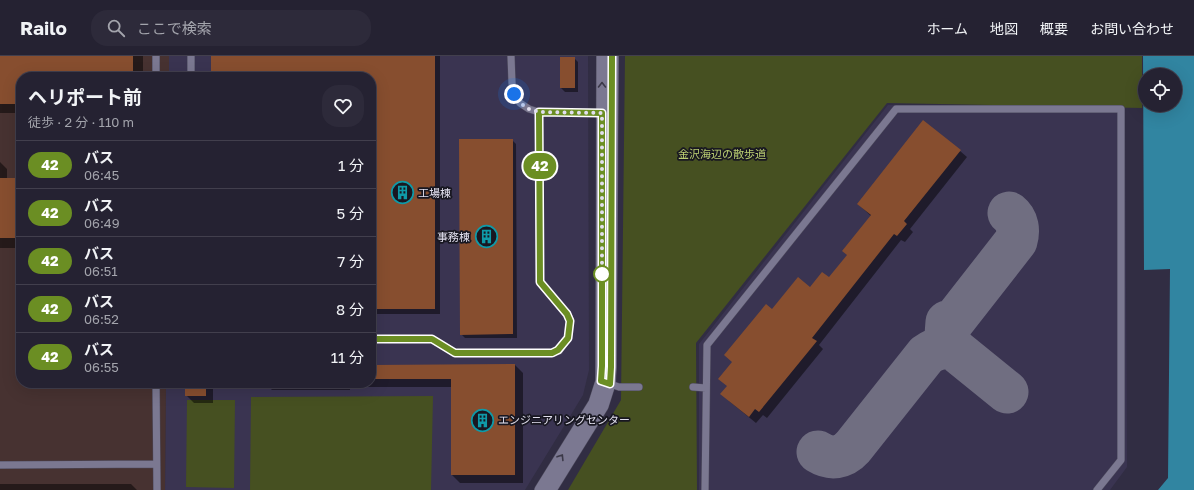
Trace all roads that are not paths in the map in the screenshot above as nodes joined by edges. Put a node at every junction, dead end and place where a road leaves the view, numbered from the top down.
1 (156, 56) edge
2 (191, 56) edge
3 (511, 56) edge
4 (602, 56) edge
5 (612, 56) edge
6 (156, 72) edge
7 (191, 72) edge
8 (539, 112) junction
9 (607, 113) junction
10 (376, 339) edge
11 (605, 383) junction
12 (639, 387) dead end
13 (156, 388) edge
14 (693, 388) dead end
15 (706, 388) junction
16 (156, 464) junction
17 (0, 465) edge
18 (156, 490) edge
19 (540, 490) edge
20 (552, 490) edge
21 (705, 490) edge
22 (1097, 490) edge

1 - 6 lane
2 - 7 lane
3 - 8 lane
9 -> 4 street
5 - 9 street
8 - 9 lane
8 - 10 lane
9 - 11 street
11 - 12 lane
19 -> 11 street
11 - 20 street
13 - 16 lane
14 - 15 lane
15 - 21 lane
15 - 22 lane
16 - 17 lane
16 - 18 lane

